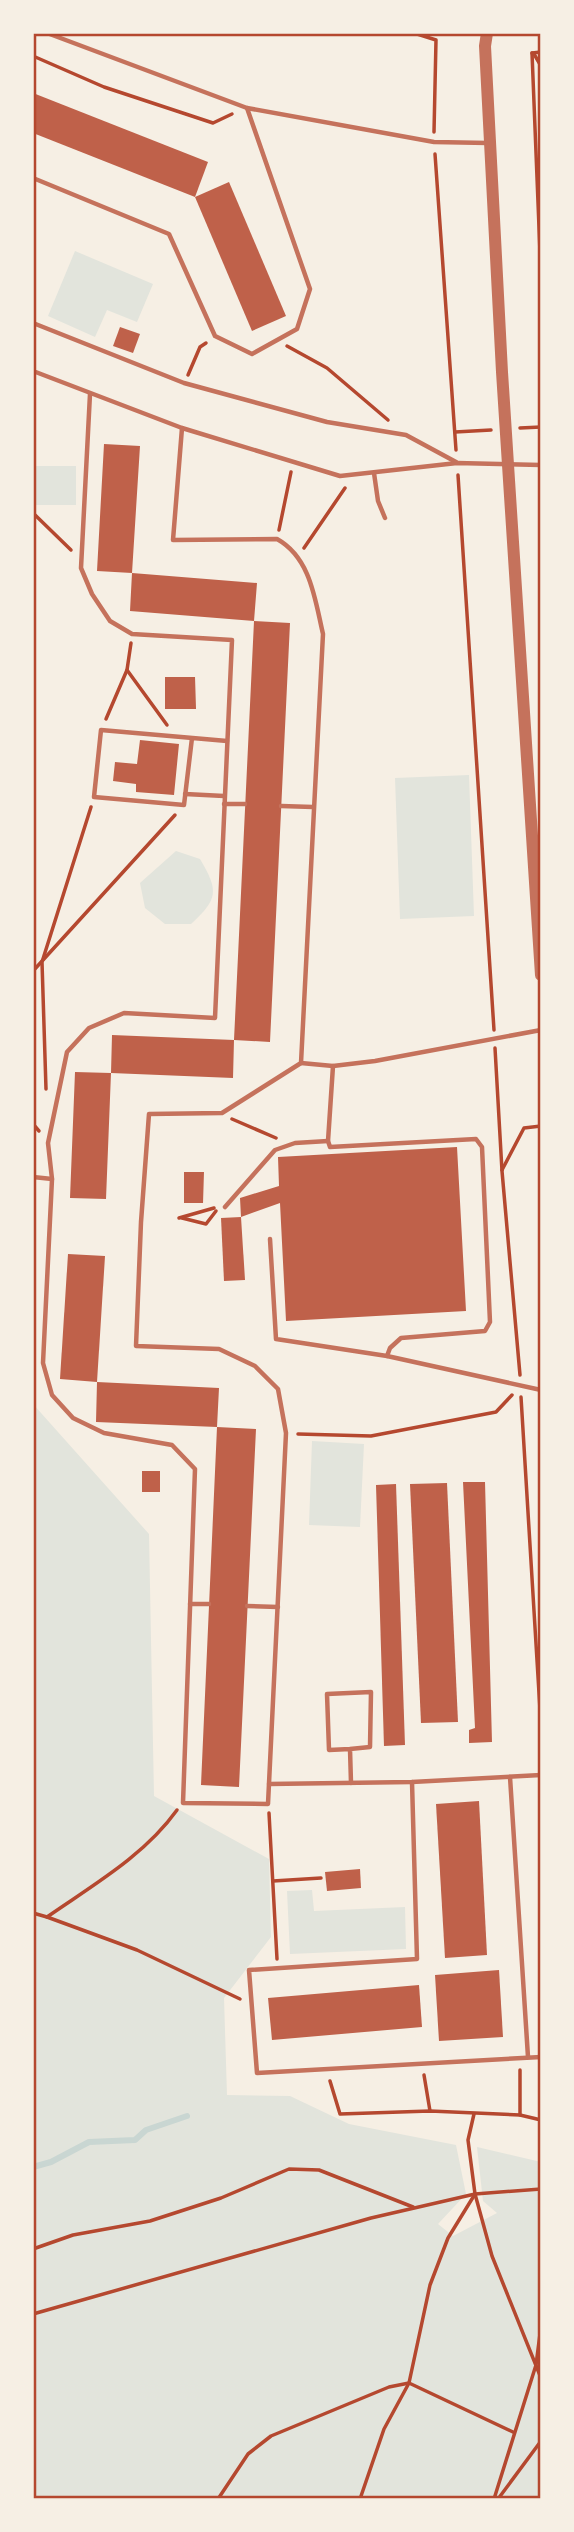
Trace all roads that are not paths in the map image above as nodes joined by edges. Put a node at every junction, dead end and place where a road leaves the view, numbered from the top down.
1 (47, 33) edge
2 (487, 33) edge
3 (247, 107) junction
4 (490, 143) junction
5 (33, 178) edge
6 (33, 323) edge
7 (33, 371) edge
8 (90, 394) junction
9 (182, 428) junction
10 (457, 463) junction
11 (509, 464) junction
12 (541, 465) edge
13 (374, 473) junction
14 (385, 518) dead end
15 (191, 738) junction
16 (227, 741) junction
17 (185, 794) junction
18 (224, 796) junction
19 (224, 804) junction
20 (245, 804) dead end
21 (281, 806) dead end
22 (313, 807) junction
23 (541, 975) edge
24 (541, 1030) edge
25 (301, 1063) junction
26 (334, 1066) junction
27 (328, 1141) junction
28 (33, 1177) edge
29 (52, 1179) junction
30 (222, 1207) road end
31 (270, 1239) dead end
32 (387, 1356) junction
33 (541, 1390) edge
34 (190, 1604) junction
35 (209, 1604) dead end
36 (247, 1606) dead end
37 (278, 1607) junction
38 (349, 1749) junction
39 (541, 1775) edge
40 (510, 1777) junction
41 (412, 1782) junction
42 (351, 1783) junction
43 (269, 1784) junction
44 (528, 2057) junction
45 (541, 2057) edge

1 - 3 lane
2 - 4 street
3 - 4 lane
3 - 5 lane
4 - 11 street
6 - 10 lane
7 - 8 lane
8 - 9 lane
8 - 16 lane
9 - 13 lane
9 - 22 lane
10 - 11 lane
10 - 13 lane
11 - 12 lane
11 - 23 street
13 - 14 lane
15 - 16 lane
15 - 17 lane
15 - 17 lane
16 - 18 lane
17 - 18 lane
18 - 19 lane
19 - 20 lane
19 - 29 lane
21 - 22 lane
22 - 25 lane
24 - 26 lane
25 - 26 lane
25 - 37 lane
26 - 27 lane
27 - 30 lane
27 - 32 lane
28 - 29 lane
29 - 34 lane
31 - 32 lane
32 - 33 lane
34 - 35 lane
34 - 43 lane
36 - 37 lane
37 - 43 lane
38 - 38 lane
38 - 42 lane
39 - 40 lane
40 - 41 lane
40 - 44 lane
41 - 42 lane
41 - 44 lane
42 - 43 lane
44 - 45 lane

